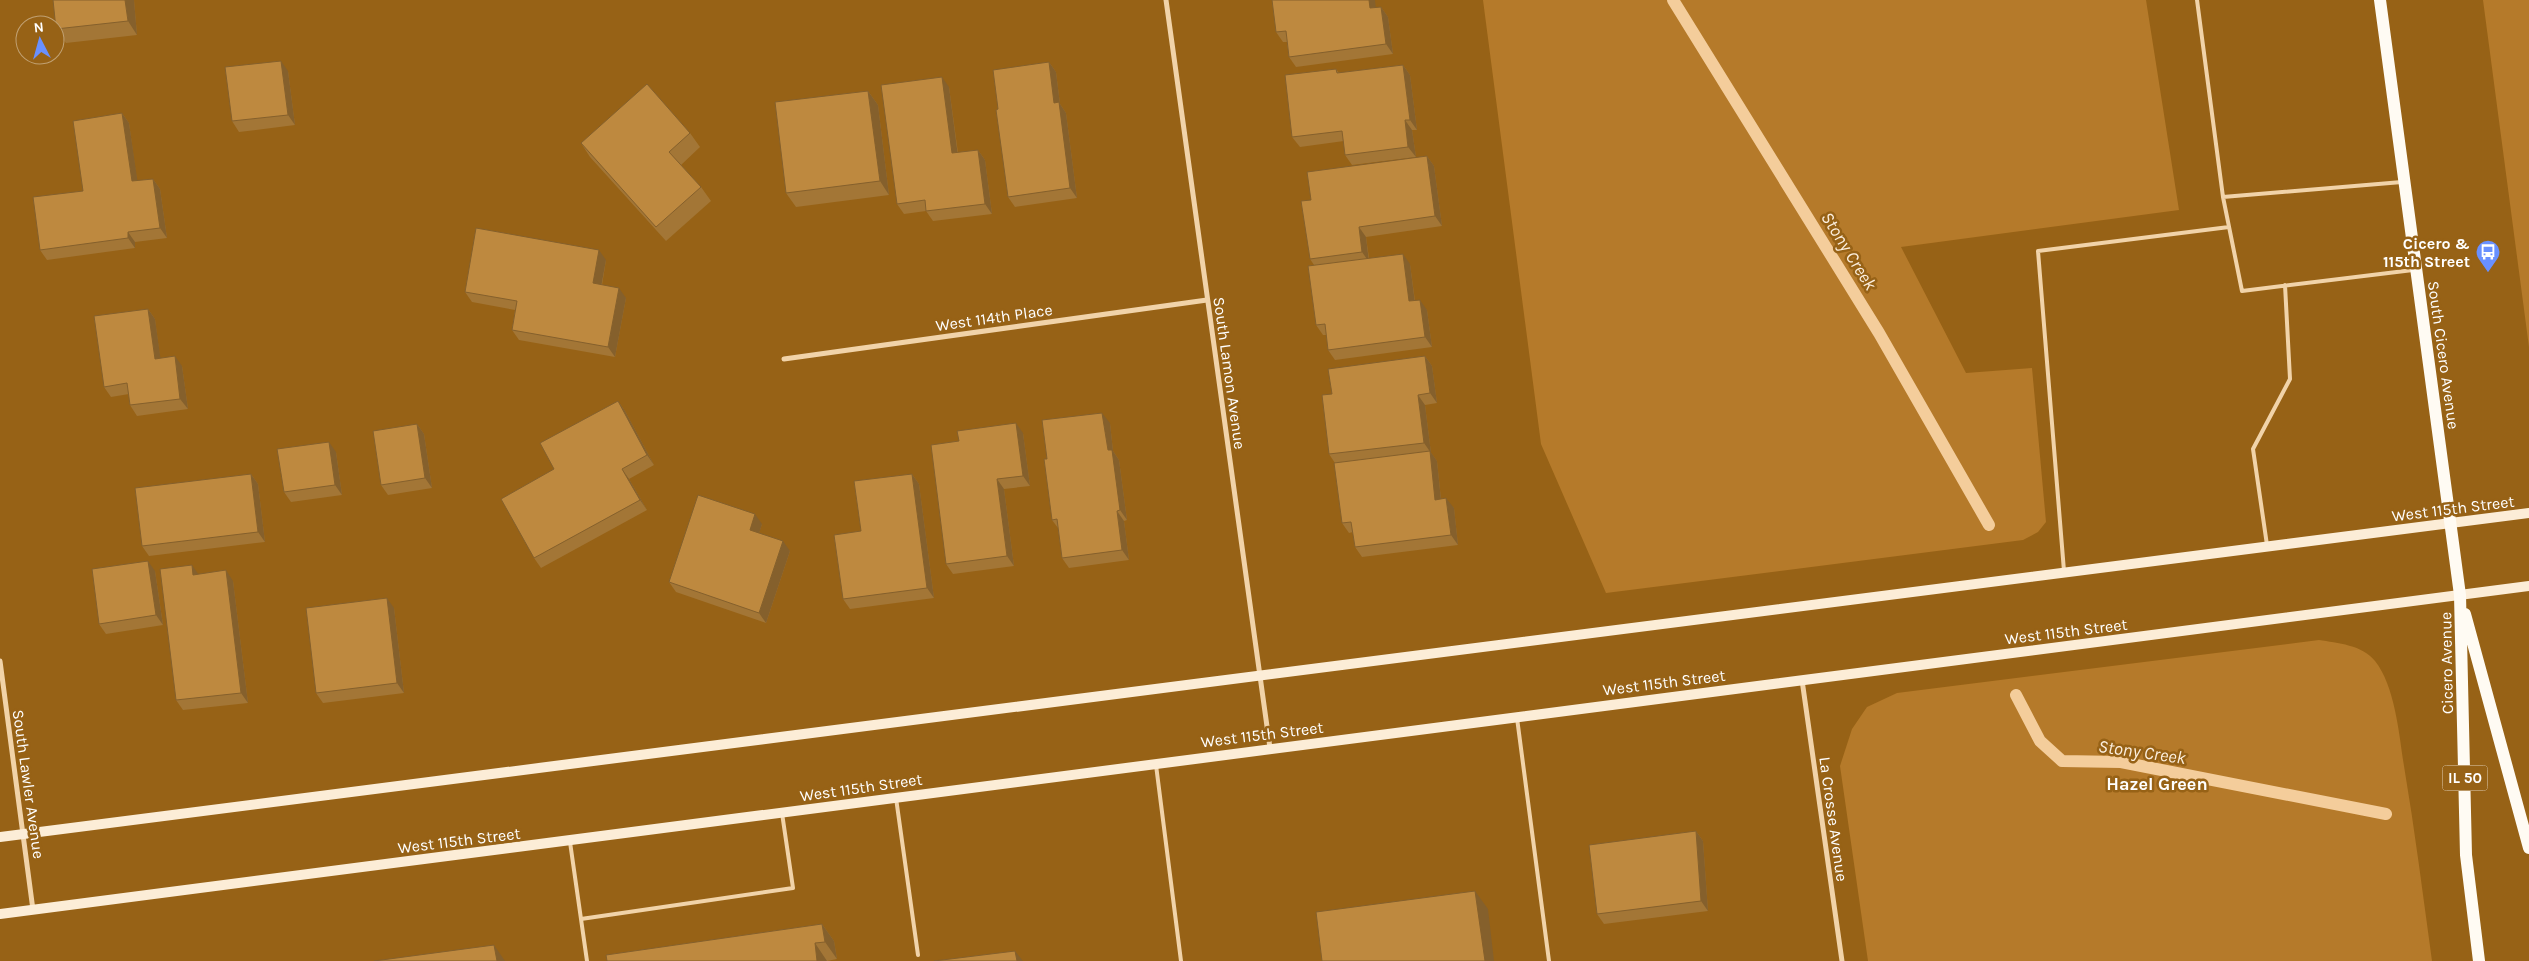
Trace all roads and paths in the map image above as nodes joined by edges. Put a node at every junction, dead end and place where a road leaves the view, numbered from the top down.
1 (1166, 0) edge
2 (2197, 0) edge
3 (2380, 0) edge
4 (2404, 182) junction
5 (2223, 197) junction
6 (2229, 228) junction
7 (2416, 270) junction
8 (2284, 285) junction
9 (1207, 300) junction
10 (784, 359) dead end
11 (2529, 513) edge
12 (2450, 523) junction
13 (2267, 547) junction
14 (2064, 573) junction
15 (2529, 586) edge
16 (2460, 595) junction
17 (0, 661) edge
18 (1260, 675) junction
19 (1802, 680) junction
20 (1517, 716) junction
21 (1270, 748) junction
22 (1156, 763) junction
23 (896, 798) junction
24 (782, 813) junction
25 (23, 834) junction
26 (0, 837) edge
27 (570, 842) junction
28 (2529, 848) edge
29 (33, 910) junction
30 (0, 914) edge
31 (581, 919) junction
32 (918, 955) dead end
33 (587, 961) edge
34 (1181, 961) edge
35 (1549, 961) edge
36 (1842, 961) edge
37 (2479, 961) edge

1 - 9 street, South Lamon Avenue
2 - 5 lane
3 - 4 main road, South Cicero Avenue / IL 50
4 - 5 lane
4 - 7 main road, South Cicero Avenue / IL 50
5 - 6 lane
6 - 8 lane
6 - 14 lane
7 - 8 lane
7 - 12 main road, South Cicero Avenue / IL 50
8 - 13 lane
9 - 10 street, West 114th Place
9 - 18 street, South Lamon Avenue
11 - 12 street, West 115th Street
12 - 13 street, West 115th Street
12 - 16 main road, South Cicero Avenue / IL 50
13 - 14 street, West 115th Street
14 - 18 street, West 115th Street
15 - 16 street, West 115th Street
16 - 19 street, West 115th Street
16 - 28 main road, Cicero Avenue / IL 50
16 - 37 main road, Cicero Avenue / IL 50
17 - 25 street, South Lawler Avenue
18 - 21 street, South Lamon Avenue
18 - 25 street, West 115th Street
19 - 20 street, West 115th Street
19 - 36 street, La Crosse Avenue
20 - 21 street, West 115th Street
20 - 35 lane
21 - 22 street, West 115th Street
22 - 23 street, West 115th Street
22 - 34 lane
23 - 24 street, West 115th Street
23 - 32 lane
24 - 27 street, West 115th Street
24 - 31 lane
25 - 26 street, West 115th Street
25 - 29 street, South Lawler Avenue
27 - 29 street, West 115th Street
27 - 31 lane
29 - 30 street, West 115th Street
31 - 33 lane

